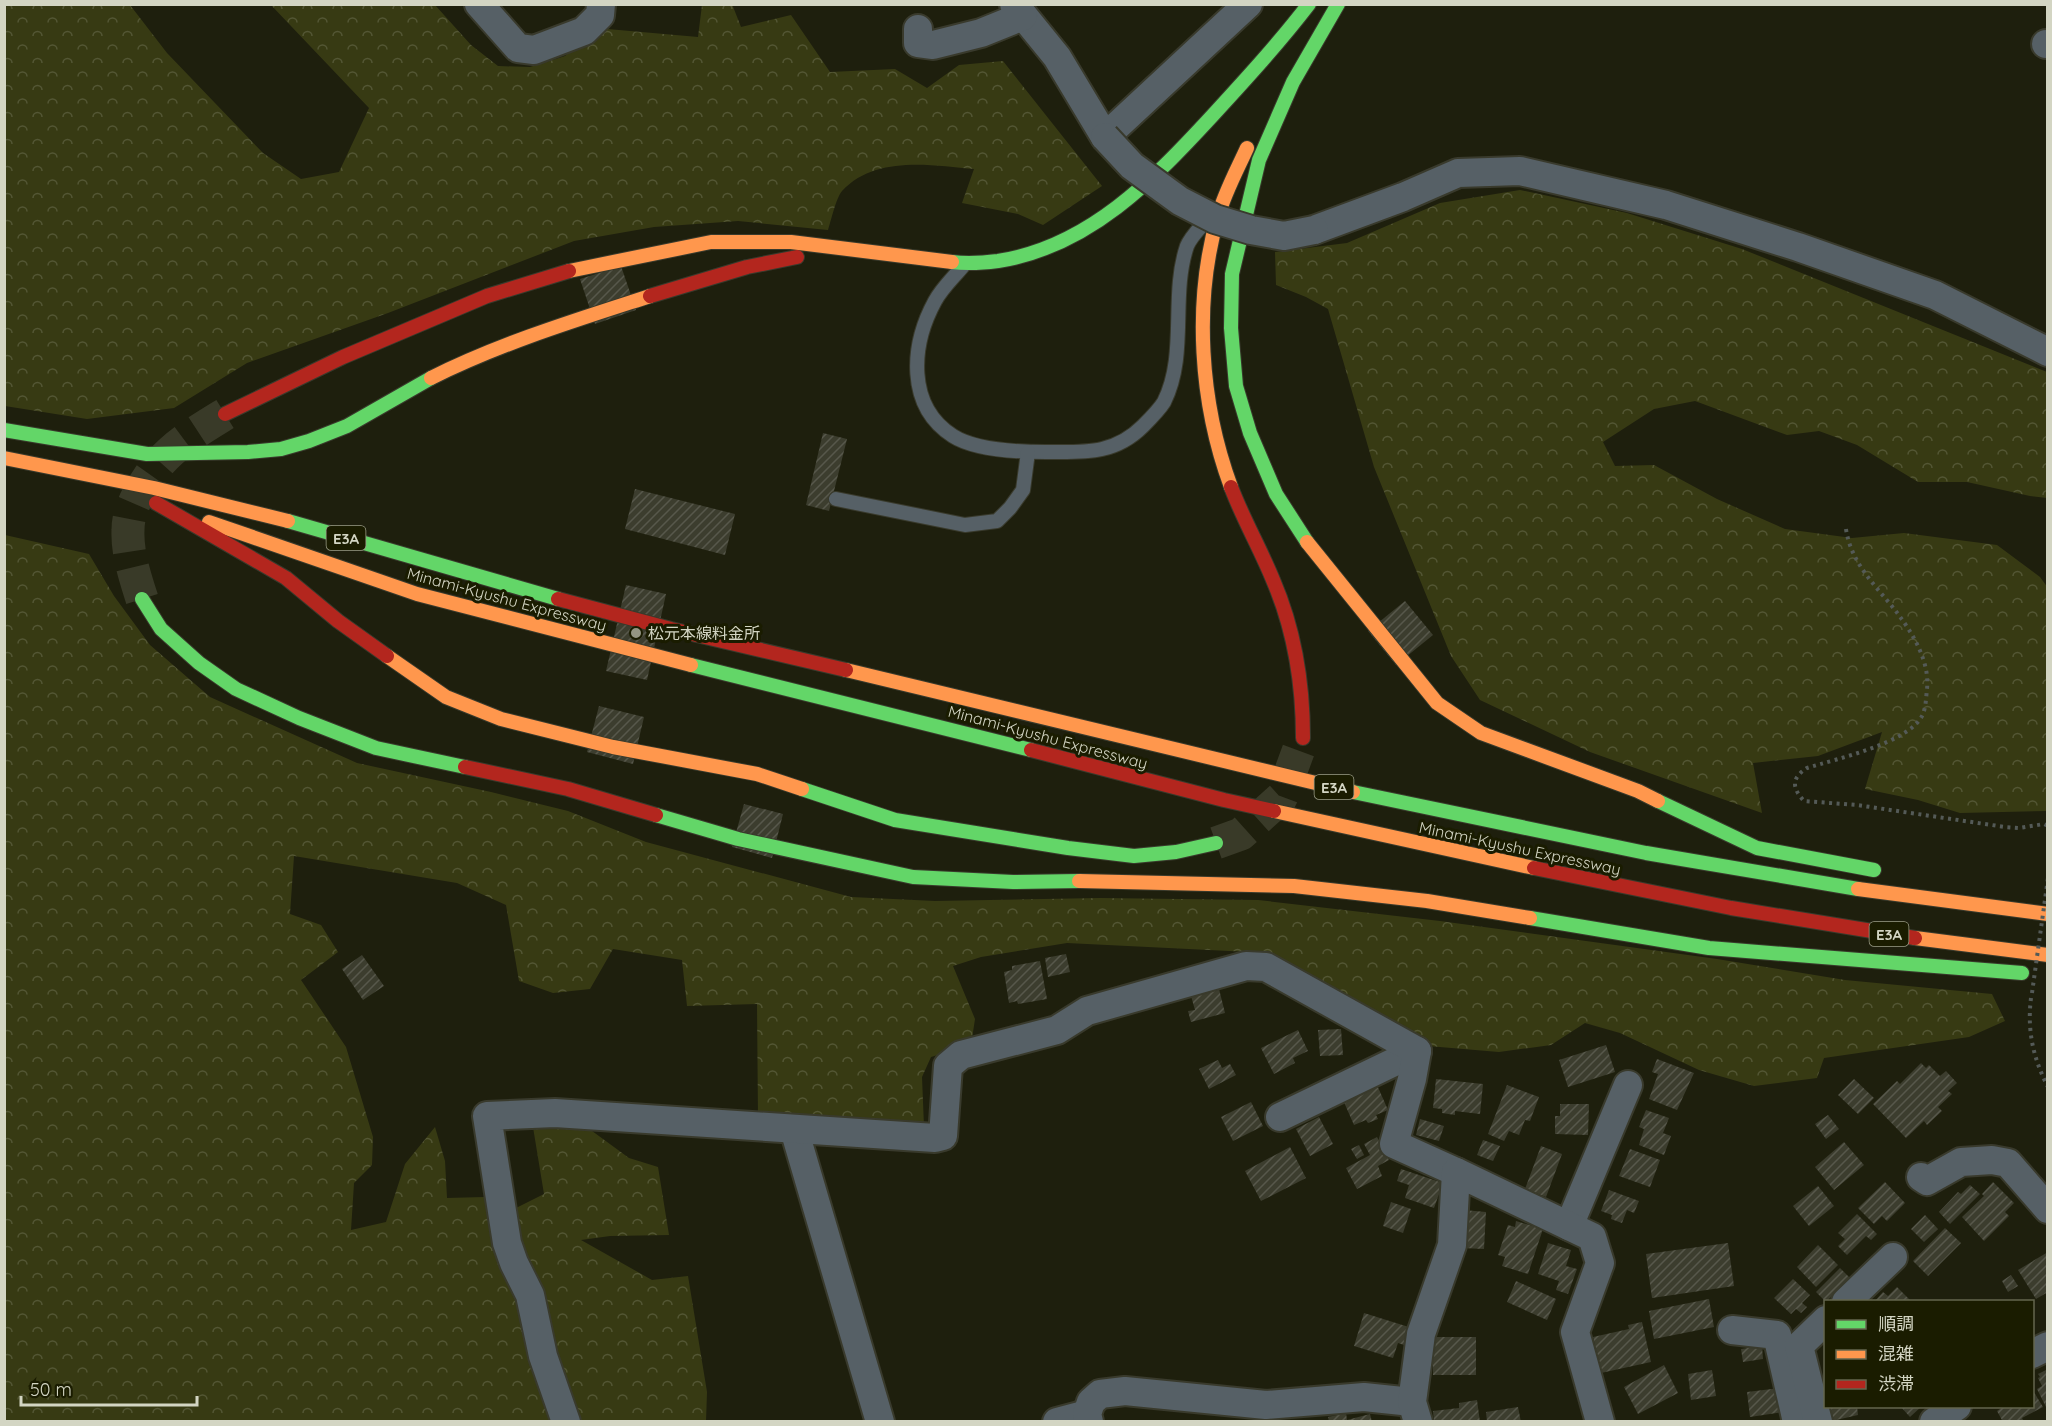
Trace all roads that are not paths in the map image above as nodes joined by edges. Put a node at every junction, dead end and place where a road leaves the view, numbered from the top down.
1 (479, 4) edge
2 (601, 4) edge
3 (1248, 4) edge
4 (1309, 4) edge
5 (1337, 4) edge
6 (1019, 10) edge
7 (918, 29) dead end
8 (1275, 90) dead end
9 (1255, 131) dead end
10 (1105, 137) junction
11 (1227, 194) junction
12 (924, 257) junction
13 (965, 264) junction
14 (2048, 352) edge
15 (225, 414) tunnel mouth
16 (4, 430) edge
17 (1028, 452) junction
18 (4, 458) edge
19 (60, 468) junction
20 (836, 499) dead end
21 (156, 503) junction
22 (142, 598) tunnel mouth
23 (1303, 738) tunnel mouth
24 (1216, 843) tunnel mouth
25 (1885, 872) dead end
26 (1989, 892) dead end
27 (2048, 903) edge
28 (2048, 914) edge
29 (2048, 954) edge
30 (2037, 974) dead end
31 (1417, 1051) junction
32 (1628, 1085) dead end
33 (1280, 1117) dead end
34 (795, 1129) junction
35 (1456, 1172) junction
36 (1921, 1177) dead end
37 (2048, 1209) edge
38 (1569, 1226) junction
39 (1893, 1257) dead end
40 (1848, 1300) edge
41 (1824, 1322) edge
42 (1732, 1330) dead end
43 (2048, 1346) edge
44 (2034, 1353) edge
45 (1955, 1408) edge
46 (1415, 1412) edge
47 (1088, 1418) edge
48 (566, 1422) edge
49 (880, 1422) edge
50 (1057, 1422) edge
51 (1600, 1422) edge
52 (1797, 1422) edge
53 (1818, 1422) edge
54 (1934, 1422) edge

1 - 2 street
3 - 10 street
4 - 13 highway
5 - 8 highway
5 - 25 highway
6 - 7 street
6 - 10 street
9 - 11 highway
10 - 14 street, bridge
11 - 17 lane
11 - 23 highway
12 - 13 highway
12 - 15 highway
12 - 16 highway
13 - 17 lane
17 - 20 lane
18 - 19 highway, Minami-Kyushu Expressway / E3A
19 - 21 highway, Minami-Kyushu Expressway / E3A
19 - 28 highway, Minami-Kyushu Expressway / E3A
21 - 24 highway
21 - 29 highway, Minami-Kyushu Expressway / E3A
22 - 30 highway
26 - 27 highway
31 - 33 street
31 - 34 street
31 - 35 street
32 - 38 street
34 - 48 street
34 - 49 street
35 - 38 street
35 - 46 street
36 - 37 street
38 - 51 street
39 - 40 street
41 - 53 street
42 - 52 street
43 - 44 street
45 - 54 street
46 - 47 street
47 - 50 street

